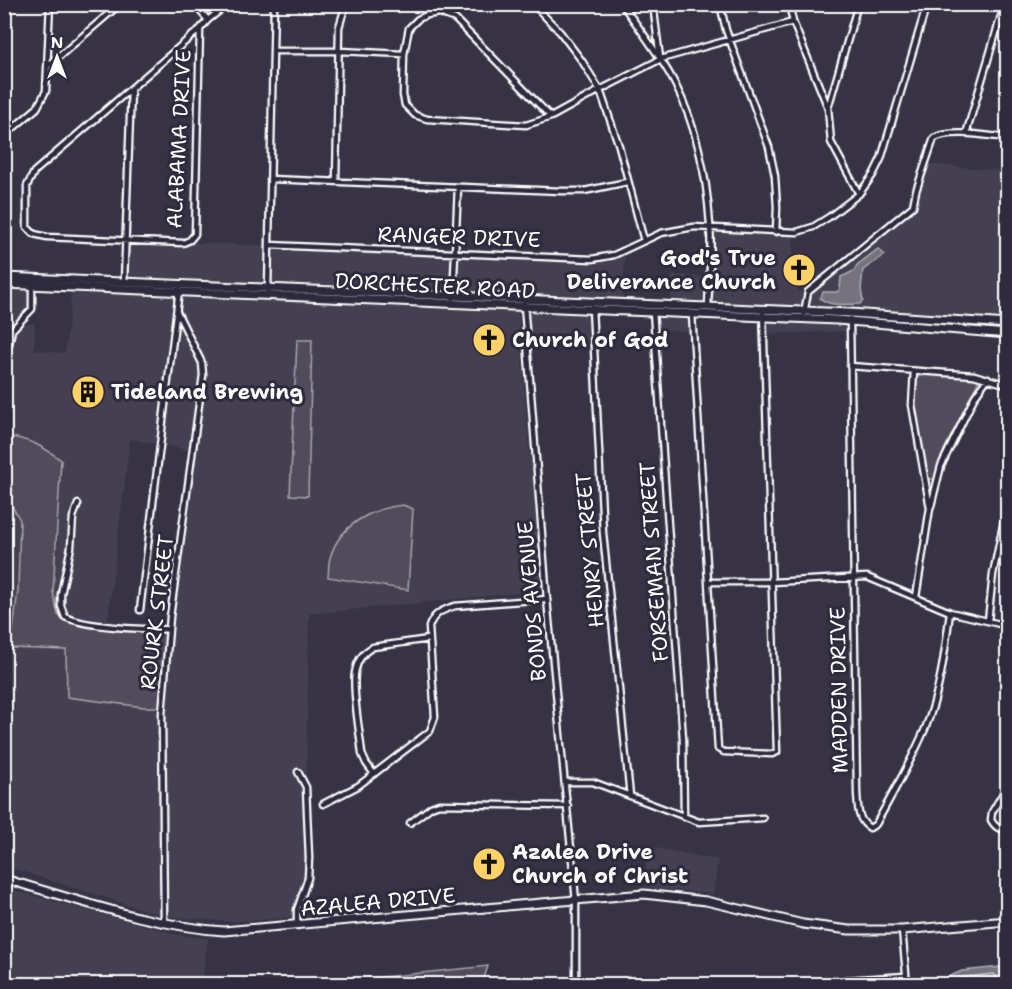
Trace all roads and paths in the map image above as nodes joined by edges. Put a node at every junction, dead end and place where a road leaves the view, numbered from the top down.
1 (50, 4) edge
2 (120, 4) edge
3 (194, 4) edge
4 (228, 4) edge
5 (274, 4) edge
6 (346, 4) edge
7 (533, 4) edge
8 (622, 4) edge
9 (654, 4) edge
10 (720, 4) edge
11 (789, 4) edge
12 (858, 4) edge
13 (927, 4) edge
14 (1008, 10) edge
15 (208, 20) junction
16 (793, 22) junction
17 (201, 29) junction
18 (730, 40) junction
19 (274, 51) junction
20 (339, 51) junction
21 (404, 54) junction
22 (661, 59) junction
23 (48, 66) junction
24 (130, 89) junction
25 (600, 90) junction
26 (828, 108) junction
27 (551, 117) junction
28 (966, 134) junction
29 (4, 136) edge
30 (1008, 138) edge
31 (270, 179) junction
32 (336, 181) junction
33 (627, 182) junction
34 (458, 187) junction
35 (859, 194) junction
36 (711, 227) junction
37 (776, 232) junction
38 (124, 240) junction
39 (644, 241) junction
40 (269, 245) junction
41 (455, 253) junction
42 (4, 277) edge
43 (32, 282) junction
44 (124, 282) junction
45 (4, 284) edge
46 (268, 287) junction
47 (180, 288) junction
48 (268, 296) junction
49 (525, 298) junction
50 (453, 300) junction
51 (592, 301) junction
52 (524, 307) junction
53 (653, 309) junction
54 (592, 310) junction
55 (692, 310) junction
56 (708, 311) junction
57 (177, 312) junction
58 (763, 313) junction
59 (805, 315) junction
60 (850, 317) junction
61 (1008, 324) edge
62 (1008, 334) edge
63 (9, 344) dead end
64 (850, 366) junction
65 (914, 371) junction
66 (988, 378) junction
67 (1008, 386) edge
68 (1008, 501) edge
69 (78, 504) dead end
70 (930, 508) junction
71 (854, 577) junction
72 (708, 582) junction
73 (772, 582) junction
74 (916, 597) junction
75 (548, 599) junction
76 (140, 610) dead end
77 (950, 612) junction
78 (988, 621) junction
79 (1008, 626) edge
80 (169, 629) junction
81 (429, 639) junction
82 (298, 772) dead end
83 (374, 774) junction
84 (565, 782) junction
85 (1008, 785) edge
86 (630, 796) junction
87 (323, 804) dead end
88 (568, 806) junction
89 (684, 817) junction
90 (763, 818) dead end
91 (410, 824) dead end
92 (1008, 829) edge
93 (4, 879) edge
94 (576, 901) junction
95 (1008, 921) edge
96 (164, 923) junction
97 (297, 926) junction
98 (902, 930) junction
99 (906, 976) junction
100 (576, 984) edge
101 (840, 984) edge
102 (906, 984) edge

1 - 23 street
2 - 23 street
3 - 15 street
4 - 15 street, ALABAMA DRIVE
5 - 19 street
6 - 20 street
7 - 25 street
8 - 22 street
9 - 22 street
10 - 18 street
11 - 16 street
12 - 26 street
13 - 35 street, RANGER DRIVE
14 - 28 street
15 - 17 street, ALABAMA DRIVE
16 - 18 street
16 - 26 street
17 - 24 street, ALABAMA DRIVE
17 - 38 street, ALABAMA DRIVE
18 - 22 street
18 - 37 street
19 - 20 street
19 - 31 street
20 - 21 street
20 - 32 street
21 - 27 street
21 - 27 street
22 - 25 street
22 - 36 street
23 - 29 street
24 - 38 street
24 - 38 street, ALABAMA DRIVE
25 - 27 street
25 - 33 street
26 - 35 street
28 - 30 street
28 - 59 street
31 - 32 street
31 - 40 street
32 - 34 street
33 - 34 street
33 - 39 street
34 - 41 street
35 - 37 street, RANGER DRIVE
36 - 37 street, RANGER DRIVE
36 - 39 street, RANGER DRIVE
36 - 56 street
38 - 44 street
39 - 41 street, RANGER DRIVE
40 - 41 street, RANGER DRIVE
40 - 46 street
41 - 50 street
42 - 43 main road, DORCHESTER ROAD
43 - 44 main road, DORCHESTER ROAD
43 - 45 main road, DORCHESTER ROAD
43 - 47 main road, DORCHESTER ROAD
43 - 63 street
44 - 47 main road, DORCHESTER ROAD
46 - 47 main road, DORCHESTER ROAD
46 - 48 street
46 - 50 main road, DORCHESTER ROAD
47 - 48 main road, DORCHESTER ROAD
47 - 57 street
48 - 50 main road, DORCHESTER ROAD
49 - 50 main road, DORCHESTER ROAD
49 - 51 main road, DORCHESTER ROAD
49 - 52 street, BONDS AVENUE
50 - 52 main road, DORCHESTER ROAD
51 - 53 main road, DORCHESTER ROAD
51 - 54 street, HENRY STREET
52 - 54 main road, DORCHESTER ROAD
52 - 75 street, BONDS AVENUE
53 - 54 main road, DORCHESTER ROAD
53 - 55 main road, DORCHESTER ROAD
53 - 89 street, FORSEMAN STREET
54 - 86 street, HENRY STREET
55 - 56 main road, DORCHESTER ROAD
55 - 72 street
56 - 58 main road, DORCHESTER ROAD
57 - 76 street
57 - 80 street, ROURK STREET
58 - 59 main road, DORCHESTER ROAD
58 - 73 street
59 - 60 main road, DORCHESTER ROAD
60 - 61 main road, DORCHESTER ROAD
60 - 62 main road, DORCHESTER ROAD
60 - 64 street, MADDEN DRIVE
64 - 65 street
64 - 71 street, MADDEN DRIVE
65 - 66 street
65 - 70 street
66 - 67 street
66 - 70 street
68 - 78 street
69 - 80 street
70 - 74 street
71 - 73 street
71 - 74 street
71 - 77 street, MADDEN DRIVE
72 - 73 street
72 - 73 street
74 - 77 street
75 - 81 street
75 - 84 street, BONDS AVENUE
77 - 78 street
78 - 79 street
80 - 96 street, ROURK STREET
81 - 83 street
81 - 83 street
82 - 97 street
83 - 87 street
84 - 86 street
84 - 88 street, BONDS AVENUE
85 - 92 street
86 - 89 street
88 - 91 street
88 - 94 street, BONDS AVENUE
89 - 90 street
93 - 96 main road, AZALEA DRIVE
94 - 97 main road, AZALEA DRIVE
94 - 98 main road, AZALEA DRIVE
94 - 100 street, BONDS AVENUE
95 - 98 main road, AZALEA DRIVE
96 - 97 main road, AZALEA DRIVE
98 - 99 street
99 - 101 street
99 - 102 street

